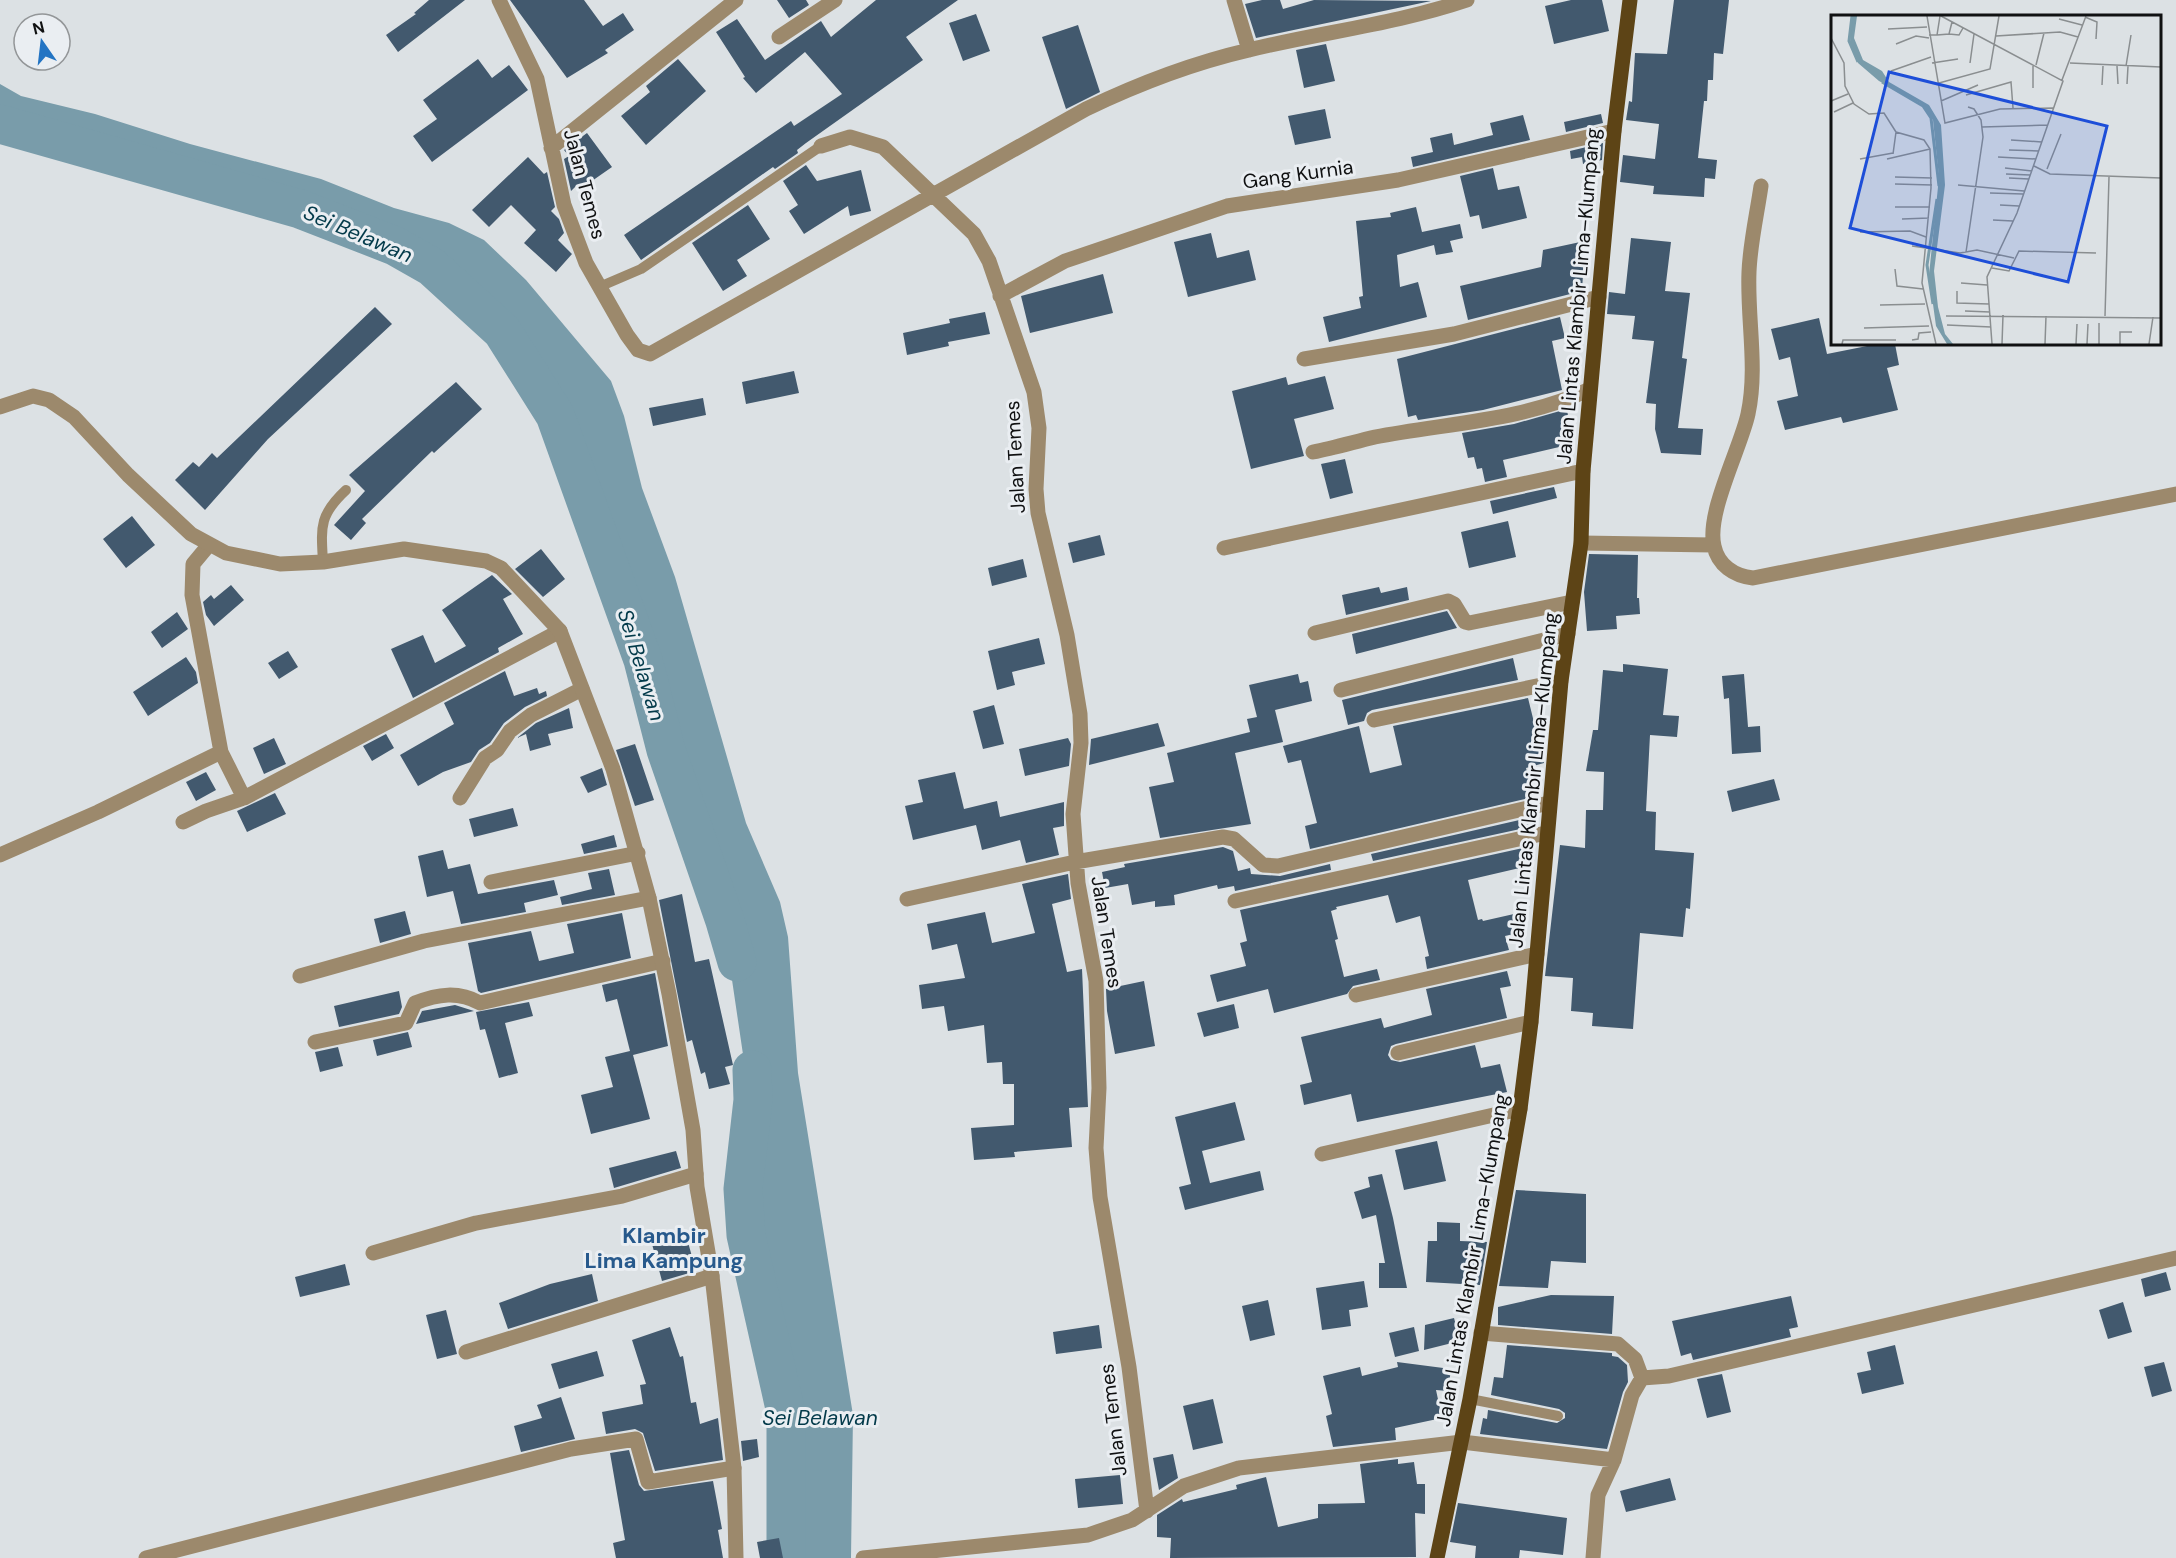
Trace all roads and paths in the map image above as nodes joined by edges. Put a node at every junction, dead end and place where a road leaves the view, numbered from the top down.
1 (499, 0) edge
2 (736, 0) edge
3 (835, 0) edge
4 (1234, 0) edge
5 (1467, 0) edge
6 (1630, 0) edge
7 (778, 37) dead end
8 (1249, 50) junction
9 (1614, 131) junction
10 (821, 146) joint
11 (552, 148) junction
12 (1761, 186) dead end
13 (934, 195) junction
14 (599, 287) junction
15 (1000, 296) junction
16 (1599, 297) junction
17 (1304, 359) dead end
18 (1590, 389) junction
19 (0, 407) edge
20 (1313, 452) dead end
21 (1583, 471) junction
22 (346, 490) dead end
23 (2176, 494) edge
24 (1581, 543) junction
25 (1713, 545) junction
26 (208, 546) junction
27 (1224, 548) dead end
28 (323, 562) junction
29 (1572, 602) junction
30 (560, 631) junction
31 (1315, 633) dead end
32 (1568, 634) junction
33 (1561, 681) junction
34 (582, 689) junction
35 (1341, 690) dead end
36 (1374, 720) dead end
37 (221, 752) junction
38 (244, 798) junction
39 (460, 798) dead end
40 (1549, 803) junction
41 (183, 822) dead end
42 (1546, 833) junction
43 (638, 853) junction
44 (0, 855) edge
45 (1075, 862) junction
46 (491, 882) dead end
47 (650, 898) junction
48 (907, 898) dead end
49 (1235, 901) dead end
50 (1537, 954) junction
51 (663, 961) junction
52 (300, 976) dead end
53 (1356, 995) dead end
54 (1531, 1022) junction
55 (315, 1042) dead end
56 (1398, 1053) dead end
57 (1520, 1109) junction
58 (1322, 1154) dead end
59 (696, 1174) junction
60 (373, 1253) dead end
61 (2176, 1258) edge
62 (712, 1276) junction
63 (1481, 1333) junction
64 (466, 1352) dead end
65 (1642, 1378) junction
66 (1470, 1400) junction
67 (1558, 1416) dead end
68 (1462, 1442) junction
69 (1614, 1460) junction
70 (734, 1468) junction
71 (1147, 1511) junction
72 (146, 1558) edge
73 (736, 1558) edge
74 (863, 1558) edge
75 (1437, 1558) edge
76 (1593, 1558) edge

1 - 11 street, Jalan Temes
2 - 11 street
3 - 7 street
4 - 8 street
5 - 8 street
6 - 9 main road, Jalan Lintas Klambir Lima–Klumpang
8 - 13 street
9 - 15 street, Gang Kurnia
9 - 16 main road, Jalan Lintas Klambir Lima–Klumpang
10 - 13 street, Jalan Temes
10 - 14 lane, Jalan Temes
11 - 14 street, Jalan Temes
12 - 25 street
13 - 14 street
13 - 15 street, Jalan Temes
15 - 45 street, Jalan Temes
16 - 17 street
16 - 18 main road, Jalan Lintas Klambir Lima–Klumpang
18 - 20 street
18 - 21 main road, Jalan Lintas Klambir Lima–Klumpang
19 - 26 street
21 - 24 main road, Jalan Lintas Klambir Lima–Klumpang
21 - 27 street
22 - 28 lane
23 - 25 street
24 - 25 street
24 - 29 main road, Jalan Lintas Klambir Lima–Klumpang
26 - 28 street
26 - 37 street
28 - 30 street
29 - 31 street
29 - 32 main road, Jalan Lintas Klambir Lima–Klumpang
30 - 34 street
30 - 38 street
32 - 33 main road, Jalan Lintas Klambir Lima–Klumpang
32 - 35 street
33 - 36 street
33 - 40 main road, Jalan Lintas Klambir Lima–Klumpang
34 - 39 street
34 - 43 street
37 - 38 street
37 - 44 street
38 - 41 street
40 - 42 main road, Jalan Lintas Klambir Lima–Klumpang
40 - 45 street
42 - 49 street
42 - 50 main road, Jalan Lintas Klambir Lima–Klumpang
43 - 46 street
43 - 47 street
45 - 48 street
45 - 71 street, Jalan Temes
47 - 51 street
47 - 52 street
50 - 53 street
50 - 54 main road, Jalan Lintas Klambir Lima–Klumpang
51 - 55 street
51 - 59 street
54 - 56 street
54 - 57 main road, Jalan Lintas Klambir Lima–Klumpang
57 - 58 street
57 - 63 main road, Jalan Lintas Klambir Lima–Klumpang
59 - 60 street
59 - 62 street
61 - 65 street
62 - 64 street
62 - 70 street
63 - 65 street
63 - 66 main road, Jalan Lintas Klambir Lima–Klumpang
65 - 69 street
66 - 67 lane
66 - 68 main road, Jalan Lintas Klambir Lima–Klumpang
68 - 69 street
68 - 71 street
68 - 75 main road, Jalan Lintas Klambir Lima–Klumpang
69 - 76 street
70 - 72 street
70 - 73 street
71 - 74 street

